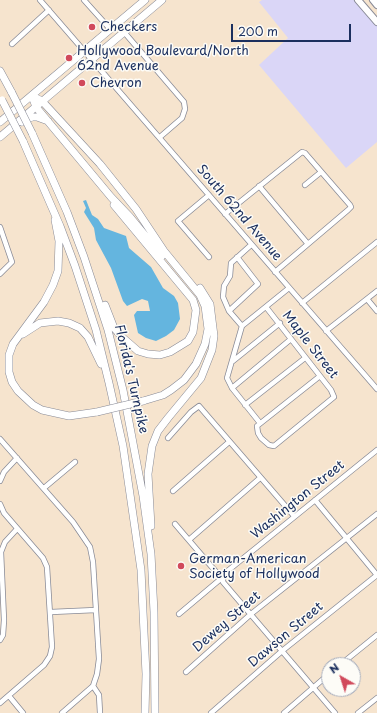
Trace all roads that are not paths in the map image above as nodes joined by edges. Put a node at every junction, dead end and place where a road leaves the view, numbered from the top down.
1 (40, 0) edge
2 (84, 0) edge
3 (145, 0) edge
4 (358, 0) edge
5 (373, 0) edge
6 (160, 1) edge
7 (377, 5) edge
8 (49, 10) junction
9 (377, 22) edge
10 (110, 30) junction
11 (124, 32) junction
12 (12, 44) dead end
13 (85, 51) junction
14 (92, 59) junction
15 (0, 71) edge
16 (32, 96) junction
17 (1, 97) edge
18 (42, 101) junction
19 (36, 107) junction
20 (0, 122) edge
21 (49, 122) junction
22 (11, 128) junction
23 (0, 137) edge
24 (160, 137) junction
25 (321, 172) junction
26 (305, 185) dead end
27 (259, 186) junction
28 (209, 195) junction
29 (111, 197) junction
30 (51, 204) junction
31 (225, 214) junction
32 (0, 227) edge
33 (154, 235) junction
34 (377, 242) edge
35 (308, 244) junction
36 (251, 245) junction
37 (84, 257) junction
38 (209, 257) dead end
39 (237, 257) junction
40 (275, 272) junction
41 (0, 274) edge
42 (289, 288) junction
43 (377, 291) edge
44 (367, 299) junction
45 (302, 303) junction
46 (266, 307) junction
47 (229, 311) junction
48 (377, 311) edge
49 (280, 323) junction
50 (242, 326) junction
51 (326, 331) junction
52 (291, 339) junction
53 (305, 358) junction
54 (232, 362) junction
55 (320, 376) junction
56 (109, 383) junction
57 (232, 388) junction
58 (377, 389) edge
59 (143, 399) junction
60 (245, 405) junction
61 (97, 410) junction
62 (260, 422) junction
63 (168, 438) dead end
64 (0, 439) edge
65 (229, 442) junction
66 (377, 450) edge
67 (17, 458) junction
68 (75, 462) dead end
69 (260, 478) junction
70 (0, 481) edge
71 (44, 488) junction
72 (173, 491) dead end
73 (315, 500) junction
74 (0, 504) edge
75 (377, 514) edge
76 (294, 516) junction
77 (175, 524) dead end
78 (17, 529) junction
79 (190, 539) junction
80 (346, 539) junction
81 (151, 554) junction
82 (377, 575) edge
83 (223, 577) junction
84 (96, 610) junction
85 (50, 612) junction
86 (179, 614) dead end
87 (251, 614) junction
88 (377, 635) edge
89 (0, 640) edge
90 (282, 651) junction
91 (350, 657) edge
92 (186, 672) dead end
93 (321, 680) edge
94 (93, 686) junction
95 (313, 687) junction
96 (9, 696) junction
97 (377, 698) edge
98 (0, 703) edge
99 (23, 713) edge
100 (62, 713) edge
101 (100, 713) edge
102 (145, 713) edge
103 (155, 713) edge
104 (211, 713) edge
105 (284, 713) edge
106 (335, 713) edge
107 (358, 713) edge

1 - 8 street, South 62nd Avenue
2 - 10 street
3 - 10 highway
4 - 9 main road
5 - 7 main road
6 - 11 highway
8 - 12 street
8 - 13 street, South 62nd Avenue
10 - 13 highway
11 - 14 highway
11 - 24 street
13 - 14 street, South 62nd Avenue
13 - 16 highway
14 - 18 highway
14 - 24 street, South 62nd Avenue
15 - 37 highway, Florida's Turnpike, bridge
16 - 18 highway
16 - 19 highway
16 - 20 highway
17 - 30 highway, Florida's Turnpike, bridge
18 - 19 highway
18 - 33 highway
19 - 21 highway
19 - 22 highway
21 - 22 highway
21 - 29 highway
22 - 23 highway
24 - 28 street, South 62nd Avenue
25 - 26 street
25 - 27 street
25 - 35 street
27 - 31 street
27 - 35 street
28 - 31 street, South 62nd Avenue
28 - 38 street
29 - 37 highway
29 - 59 highway
30 - 56 highway, Florida's Turnpike
30 - 61 highway
31 - 36 street, South 62nd Avenue
32 - 41 street
33 - 59 highway
33 - 81 highway
34 - 45 street
35 - 40 street
36 - 39 street
36 - 40 street, South 62nd Avenue
37 - 81 highway, Florida's Turnpike
39 - 47 street
39 - 47 street
40 - 42 street, South 62nd Avenue
42 - 45 street, South 62nd Avenue
42 - 46 street
43 - 44 street
44 - 48 street
44 - 51 street
45 - 51 street, South 62nd Avenue
46 - 49 street, Maple Street
46 - 50 street
47 - 50 street
49 - 52 street, Maple Street
49 - 54 street
50 - 54 street
51 - 58 street, South 62nd Avenue
52 - 53 street, Maple Street
52 - 57 street
53 - 55 street, Maple Street
53 - 60 street
54 - 57 street
55 - 62 street
55 - 62 street, Maple Street
56 - 61 highway
56 - 102 highway, Florida's Turnpike
57 - 60 street
59 - 61 highway
60 - 62 street
63 - 65 street
64 - 67 street
65 - 69 street
65 - 72 street
66 - 73 street, Washington Street
67 - 70 street
67 - 71 street
68 - 71 street
69 - 76 street
69 - 79 street
71 - 84 street
73 - 76 street, Washington Street
73 - 80 street
74 - 78 street
75 - 80 street, Dewey Street
76 - 83 street, Washington Street
77 - 79 street
78 - 85 street
78 - 89 street
79 - 83 street
80 - 82 street
80 - 87 street, Dewey Street
81 - 103 highway, Florida's Turnpike
82 - 90 street, Dawson Street
83 - 86 street, Washington Street
83 - 87 street
84 - 85 street
84 - 94 street
85 - 96 street
87 - 90 street
87 - 92 street, Dewey Street
88 - 91 street
90 - 95 street
90 - 104 street, Dawson Street
93 - 95 street
94 - 100 street
94 - 101 street
95 - 105 street
95 - 106 street
96 - 98 street
96 - 99 street
97 - 107 street

